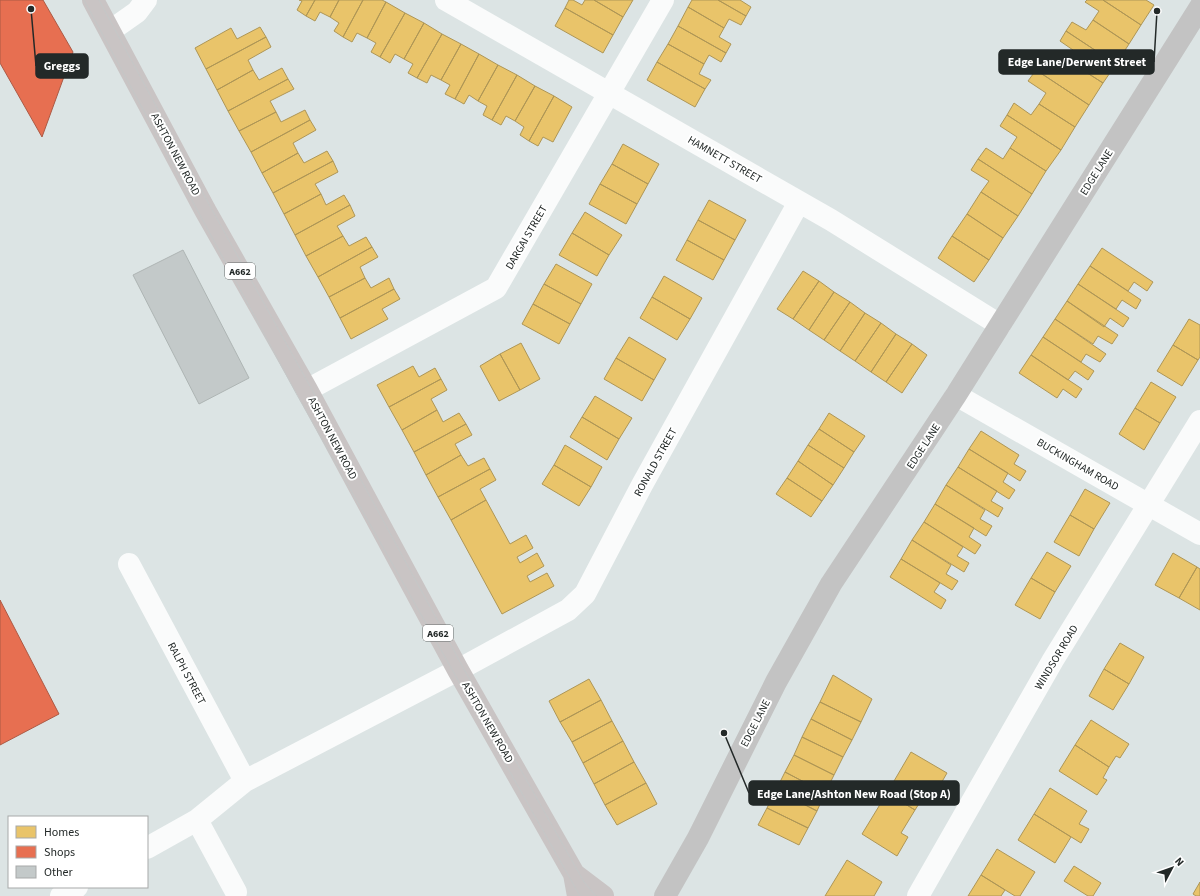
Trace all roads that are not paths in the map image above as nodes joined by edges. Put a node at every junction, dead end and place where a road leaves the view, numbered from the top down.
1 (93, 0) edge
2 (146, 0) edge
3 (446, 0) edge
4 (663, 0) edge
5 (1200, 8) edge
6 (110, 31) junction
7 (609, 93) junction
8 (799, 202) junction
9 (1000, 325) junction
10 (307, 390) junction
11 (956, 395) junction
12 (1200, 422) edge
13 (1149, 505) junction
14 (1200, 534) edge
15 (129, 564) dead end
16 (458, 670) junction
17 (245, 781) junction
18 (197, 820) junction
19 (148, 847) edge
20 (574, 874) junction
21 (75, 888) edge
22 (236, 892) dead end
23 (61, 896) edge
24 (578, 896) edge
25 (603, 896) edge
26 (665, 896) edge
27 (918, 896) edge

1 - 6 main road, ASHTON NEW ROAD / A662
2 - 6 street
3 - 7 street, HAMNETT STREET
4 - 7 street, DARGAI STREET
5 - 9 street, EDGE LANE
6 - 10 main road, ASHTON NEW ROAD / A662
7 - 8 street, HAMNETT STREET
7 - 10 street, DARGAI STREET
8 - 9 street, HAMNETT STREET
8 - 16 street, RONALD STREET
9 - 11 street, EDGE LANE
10 - 16 main road, ASHTON NEW ROAD / A662
11 - 13 street, BUCKINGHAM ROAD
11 - 26 street, EDGE LANE
12 - 13 street, WINDSOR ROAD
13 - 14 street, BUCKINGHAM ROAD
13 - 27 street, WINDSOR ROAD
15 - 17 street, RALPH STREET
16 - 17 street, RONALD STREET
16 - 20 main road, ASHTON NEW ROAD / A662
17 - 18 street, RONALD STREET
18 - 19 street, RONALD STREET
18 - 22 street
20 - 24 main road, A662
20 - 25 main road, A662
21 - 23 street

